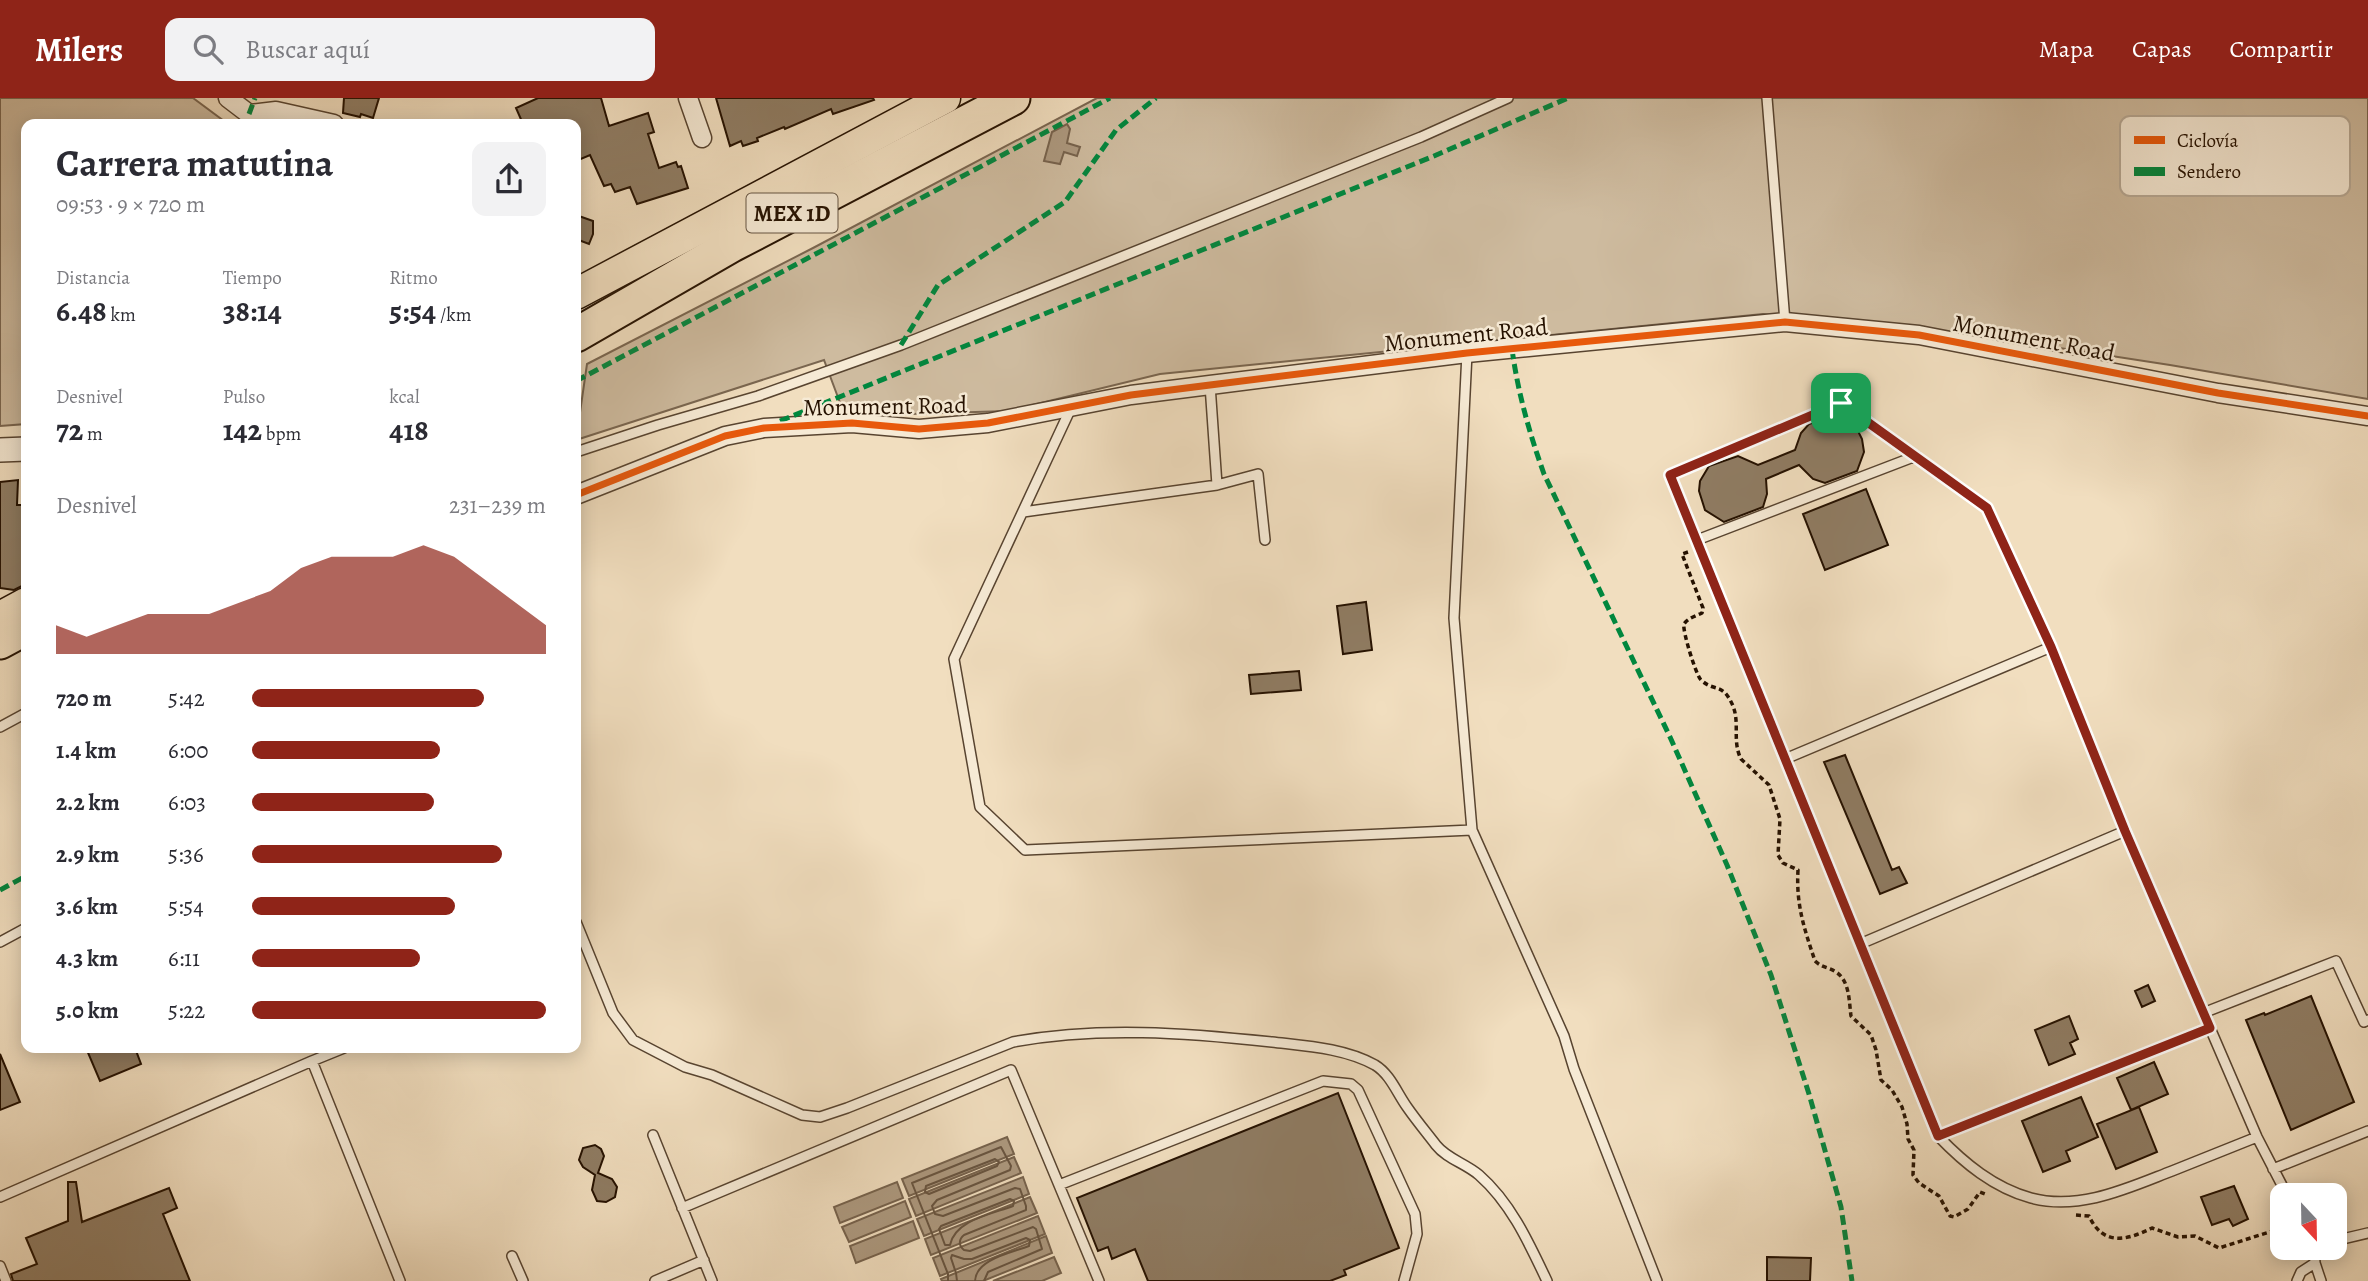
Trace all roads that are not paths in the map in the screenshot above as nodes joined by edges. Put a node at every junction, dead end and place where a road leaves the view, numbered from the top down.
1 (228, 98) edge
2 (688, 98) edge
3 (945, 98) edge
4 (965, 98) edge
5 (997, 98) edge
6 (1013, 98) edge
7 (1508, 98) edge
8 (1767, 98) edge
9 (248, 119) edge
10 (312, 119) edge
11 (702, 138) dead end
12 (581, 291) edge
13 (581, 307) edge
14 (581, 320) edge
15 (1785, 322) junction
16 (581, 332) edge
17 (1467, 353) junction
18 (1210, 385) junction
19 (1071, 407) junction
20 (2368, 416) edge
21 (21, 449) edge
22 (0, 450) edge
23 (581, 450) edge
24 (1916, 456) junction
25 (1217, 485) junction
26 (581, 493) edge
27 (1023, 512) junction
28 (1265, 540) dead end
29 (1698, 544) junction
30 (21, 606) edge
31 (0, 617) edge
32 (21, 617) edge
33 (0, 628) edge
34 (21, 631) edge
35 (0, 642) edge
36 (21, 642) edge
37 (2051, 647) junction
38 (0, 653) edge
39 (21, 716) edge
40 (0, 727) edge
41 (1785, 759) junction
42 (1472, 830) junction
43 (2125, 831) junction
44 (21, 931) edge
45 (581, 934) edge
46 (0, 942) edge
47 (1860, 944) junction
48 (2203, 1013) junction
49 (2368, 1020) edge
50 (2210, 1028) junction
51 (332, 1053) edge
52 (312, 1061) junction
53 (2368, 1131) edge
54 (653, 1135) dead end
55 (1938, 1136) junction
56 (2257, 1137) junction
57 (2273, 1170) junction
58 (2280, 1183) edge
59 (1059, 1185) junction
60 (0, 1197) edge
61 (682, 1208) junction
62 (2368, 1233) edge
63 (2347, 1238) edge
64 (512, 1256) dead end
65 (704, 1260) junction
66 (2315, 1260) edge
67 (2315, 1263) junction
68 (0, 1266) edge
69 (5, 1281) edge
70 (400, 1281) edge
71 (523, 1281) edge
72 (655, 1281) edge
73 (712, 1281) edge
74 (1099, 1281) edge
75 (1404, 1281) edge
76 (1547, 1281) edge
77 (1657, 1281) edge
78 (2297, 1281) edge
79 (2321, 1281) edge

1 - 9 street
2 - 11 street
3 - 12 highway, MEX 1D
4 - 13 highway
5 - 14 highway
6 - 16 highway, MEX 1D
7 - 23 lane
8 - 15 lane
9 - 10 street
15 - 17 street, Monument Road
15 - 20 street, Monument Road
17 - 18 street, Monument Road
17 - 42 lane
18 - 19 street, Monument Road
18 - 25 lane
19 - 26 street, Monument Road
19 - 27 lane
21 - 22 street
24 - 29 lane
24 - 29 lane
24 - 37 lane
25 - 27 lane
25 - 28 lane
27 - 42 lane
29 - 41 lane
30 - 31 highway
32 - 33 highway
34 - 35 highway
36 - 38 highway
37 - 41 lane
37 - 43 lane
39 - 40 lane
41 - 47 lane
42 - 77 lane
43 - 47 lane
43 - 48 lane
44 - 46 lane
45 - 76 lane
47 - 55 lane
48 - 49 lane
48 - 50 lane
50 - 55 lane
50 - 56 lane
51 - 52 lane
52 - 60 lane
52 - 70 lane
53 - 57 lane
54 - 61 lane
55 - 56 lane
56 - 57 lane
57 - 58 lane
59 - 61 lane
59 - 74 lane
59 - 75 lane
61 - 65 lane
62 - 63 lane
64 - 71 lane
65 - 72 lane
65 - 73 lane
66 - 67 lane
67 - 78 lane
67 - 79 lane
68 - 69 lane

